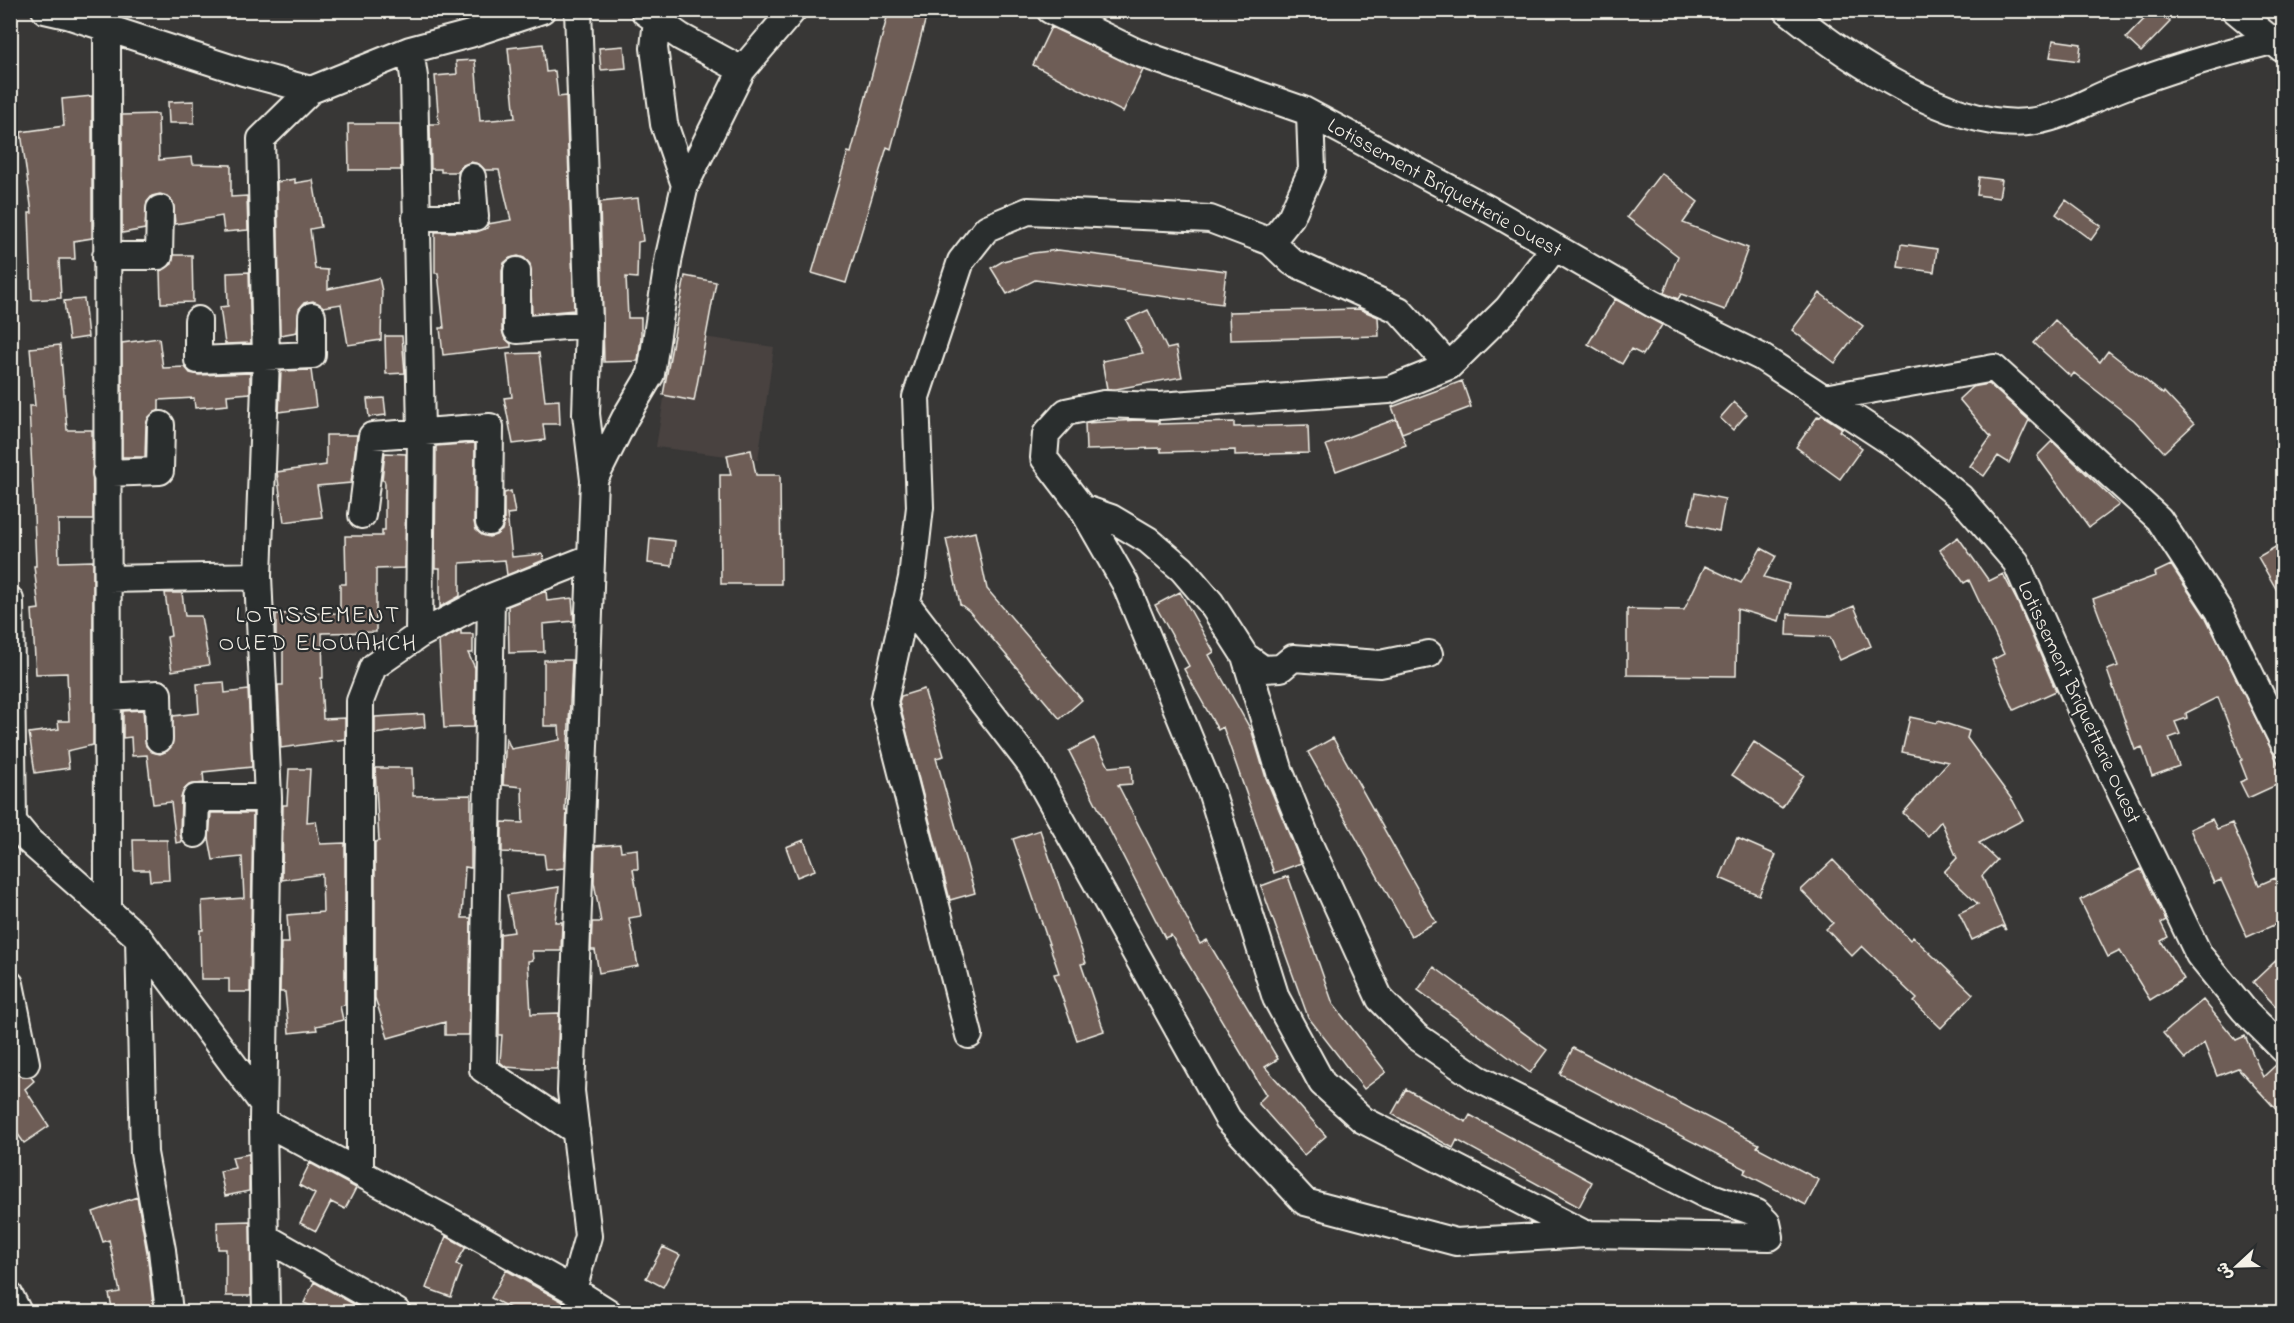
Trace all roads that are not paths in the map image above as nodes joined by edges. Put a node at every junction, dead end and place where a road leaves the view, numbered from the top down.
1 (45, 10) edge
2 (542, 10) edge
3 (578, 10) edge
4 (794, 10) edge
5 (1050, 10) edge
6 (1787, 10) edge
7 (2235, 10) edge
8 (654, 13) edge
9 (106, 28) junction
10 (2278, 46) edge
11 (410, 50) junction
12 (749, 61) junction
13 (311, 90) junction
14 (1310, 114) junction
15 (472, 177) dead end
16 (685, 185) junction
17 (160, 209) dead end
18 (416, 217) junction
19 (1270, 242) junction
20 (1555, 247) junction
21 (106, 256) junction
22 (517, 271) dead end
23 (312, 316) dead end
24 (198, 320) dead end
25 (589, 324) junction
26 (266, 359) junction
27 (1449, 366) junction
28 (1824, 398) junction
29 (161, 425) dead end
30 (421, 432) junction
31 (106, 473) junction
32 (594, 480) junction
33 (1082, 508) junction
34 (362, 515) dead end
35 (489, 522) dead end
36 (590, 558) junction
37 (258, 576) junction
38 (108, 579) junction
39 (492, 597) junction
40 (10, 600) edge
41 (906, 603) junction
42 (419, 635) junction
43 (1429, 654) dead end
44 (1245, 656) junction
45 (108, 697) junction
46 (159, 739) dead end
47 (2283, 743) edge
48 (268, 798) junction
49 (12, 820) edge
50 (195, 834) dead end
51 (108, 909) junction
52 (139, 938) junction
53 (10, 984) edge
54 (969, 1035) dead end
55 (2283, 1050) edge
56 (26, 1064) dead end
57 (263, 1112) junction
58 (576, 1131) junction
59 (360, 1172) junction
60 (1586, 1234) junction
61 (265, 1237) junction
62 (573, 1290) junction
63 (10, 1296) edge
64 (18, 1312) edge
65 (169, 1312) edge
66 (266, 1312) edge
67 (397, 1312) edge
68 (608, 1312) edge

1 - 9 street
2 - 11 street
3 - 25 street
4 - 12 street
5 - 14 street, Lotissement Briquetterie Ouest
6 - 10 street
7 - 10 street
8 - 12 street
8 - 16 street
9 - 13 street
9 - 21 street
11 - 13 street
11 - 18 street
12 - 16 street
13 - 26 street
14 - 19 street
14 - 20 street, Lotissement Briquetterie Ouest
15 - 18 street
16 - 32 street
17 - 21 street
18 - 30 street
19 - 27 street
19 - 41 street
20 - 27 street
20 - 28 street, Lotissement Briquetterie Ouest
21 - 31 street
22 - 25 street
23 - 26 street
24 - 26 street
25 - 32 street
26 - 37 street
27 - 33 street
28 - 47 street
28 - 55 street, Lotissement Briquetterie Ouest
29 - 31 street
30 - 34 street
30 - 35 street
30 - 42 street
31 - 38 street
32 - 36 street
33 - 44 street
33 - 60 street
36 - 39 street
36 - 58 street
37 - 38 street
37 - 48 street
38 - 45 street
39 - 42 street
39 - 58 street
40 - 49 street
41 - 54 street
41 - 60 street
42 - 59 street
43 - 44 street
44 - 60 street
45 - 46 street
45 - 51 street
48 - 50 street
48 - 57 street
49 - 51 street
51 - 52 street
52 - 57 street
52 - 65 street
53 - 56 street
57 - 59 street
57 - 61 street
58 - 62 street
59 - 62 street
61 - 66 street
61 - 67 street
62 - 68 street
63 - 64 street

